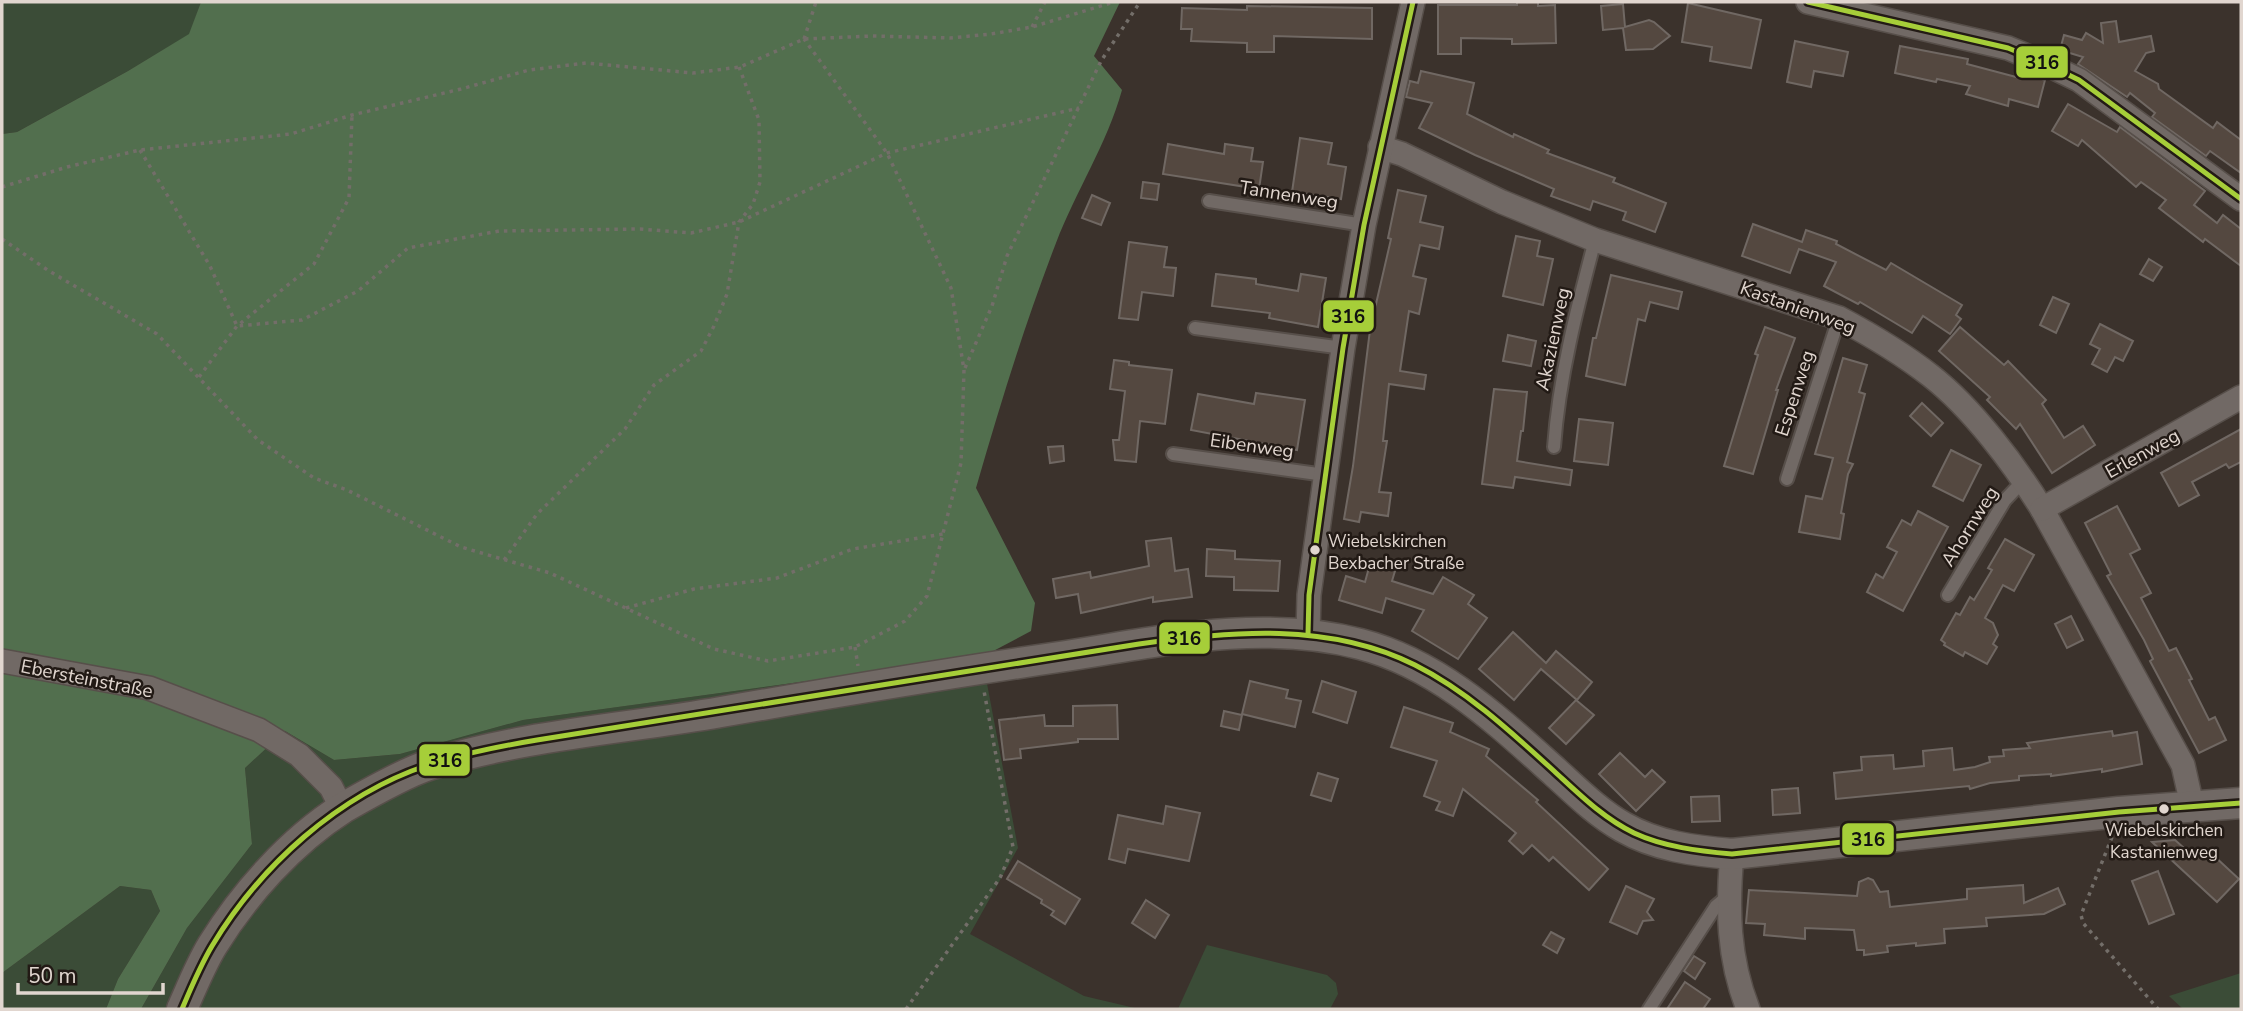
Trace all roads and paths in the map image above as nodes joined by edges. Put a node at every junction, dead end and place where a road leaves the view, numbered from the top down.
1 (816, 2) edge
2 (1045, 2) edge
3 (1114, 2) edge
4 (1140, 2) edge
5 (1413, 2) edge
6 (1808, 2) edge
7 (1106, 4) edge
8 (1032, 27) junction
9 (804, 39) junction
10 (739, 67) junction
11 (1079, 108) junction
12 (352, 115) junction
13 (1380, 147) junction
14 (140, 150) junction
15 (887, 153) junction
16 (2, 187) edge
17 (2241, 199) edge
18 (1209, 201) dead end
19 (739, 222) junction
20 (1364, 225) junction
21 (2, 239) edge
22 (1595, 240) junction
23 (1839, 318) junction
24 (237, 326) junction
25 (1195, 328) dead end
26 (1343, 348) junction
27 (964, 370) junction
28 (198, 378) junction
29 (2241, 397) edge
30 (1554, 447) dead end
31 (1173, 454) dead end
32 (1325, 475) junction
33 (1787, 479) dead end
34 (2024, 480) junction
35 (2042, 509) junction
36 (943, 534) junction
37 (504, 560) junction
38 (1948, 595) dead end
39 (626, 608) junction
40 (1308, 634) junction
41 (2, 661) edge
42 (980, 668) junction
43 (2241, 803) edge
44 (2192, 805) junction
45 (342, 809) junction
46 (2119, 811) junction
47 (1732, 854) junction
48 (1728, 896) junction
49 (910, 1003) junction
50 (182, 1009) edge
51 (906, 1009) edge
52 (913, 1009) edge
53 (1648, 1009) edge
54 (1748, 1009) edge
55 (2158, 1009) edge

1 - 9 path
2 - 8 path
3 - 7 path
4 - 11 path
5 - 13 street
6 - 17 street
7 - 8 path
8 - 9 path
9 - 10 path
9 - 15 path
10 - 12 path
10 - 19 path
11 - 15 path
11 - 27 path
12 - 14 path
12 - 24 path
13 - 20 street
13 - 22 street, Kastanienweg
14 - 16 path
14 - 24 path
15 - 19 path
15 - 27 path
18 - 20 lane, Tannenweg
19 - 24 path
19 - 37 path
20 - 26 street
21 - 28 path
22 - 23 street, Kastanienweg
22 - 30 lane, Akazienweg
23 - 33 lane, Espenweg
23 - 34 street, Kastanienweg
24 - 28 path
25 - 26 lane
26 - 32 street
27 - 36 path
28 - 37 path
29 - 35 street, Erlenweg
31 - 32 lane, Eibenweg
32 - 40 street
34 - 35 street, Kastanienweg
34 - 38 lane, Ahornweg
35 - 44 street, Kastanienweg
36 - 39 path
36 - 39 path
37 - 39 path
40 - 42 street
40 - 47 street
41 - 45 street, Ebersteinstraße
42 - 45 street
42 - 49 path
43 - 44 street
44 - 46 street
45 - 50 street
46 - 47 street
46 - 55 path
47 - 48 street
48 - 53 lane
48 - 54 street
49 - 51 path
49 - 52 path

